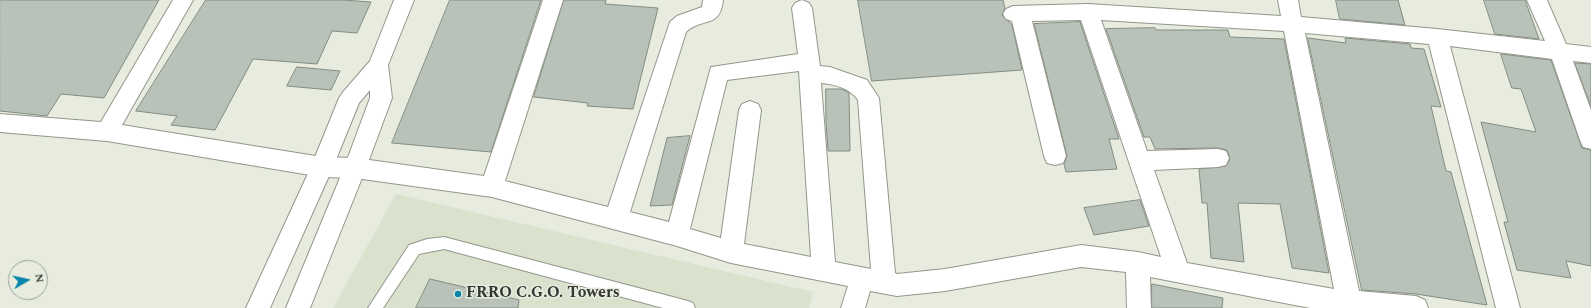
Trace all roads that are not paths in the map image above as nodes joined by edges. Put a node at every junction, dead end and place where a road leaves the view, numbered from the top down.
1 (183, 0) edge
2 (404, 0) edge
3 (553, 0) edge
4 (714, 0) edge
5 (1288, 0) edge
6 (1537, 0) edge
7 (802, 8) dead end
8 (1088, 12) junction
9 (1292, 24) junction
10 (1436, 37) junction
11 (1560, 52) junction
12 (1591, 55) edge
13 (378, 65) junction
14 (809, 68) junction
15 (750, 110) dead end
16 (0, 123) edge
17 (106, 132) junction
18 (1591, 140) edge
19 (1054, 156) dead end
20 (1218, 158) dead end
21 (1140, 161) junction
22 (322, 166) junction
23 (355, 168) junction
24 (492, 188) junction
25 (616, 219) junction
26 (677, 235) junction
27 (731, 252) junction
28 (1138, 263) junction
29 (824, 271) junction
30 (1178, 272) junction
31 (873, 281) junction
32 (1349, 302) junction
33 (1324, 303) edge
34 (258, 308) edge
35 (298, 308) edge
36 (375, 308) edge
37 (688, 308) edge
38 (853, 308) edge
39 (1139, 308) edge
40 (1416, 308) edge
41 (1508, 308) edge

1 - 17 street
2 - 13 street
3 - 24 street
4 - 25 street
5 - 9 street
6 - 11 street
7 - 14 street
8 - 9 street
8 - 19 street
8 - 21 street
9 - 10 street
9 - 32 street
10 - 11 street
10 - 41 street
11 - 12 street
11 - 18 street
13 - 22 street
13 - 23 street
14 - 26 street
14 - 29 street
14 - 31 street
15 - 27 street
16 - 17 street
17 - 22 street
20 - 21 street
21 - 30 street
22 - 23 street
22 - 34 street
23 - 24 street
23 - 35 street
24 - 25 street
25 - 26 street
26 - 27 street
27 - 29 street
28 - 30 street
28 - 31 street
28 - 39 street
29 - 31 street
30 - 33 street
31 - 38 street
32 - 33 street
32 - 40 street
36 - 37 lane

